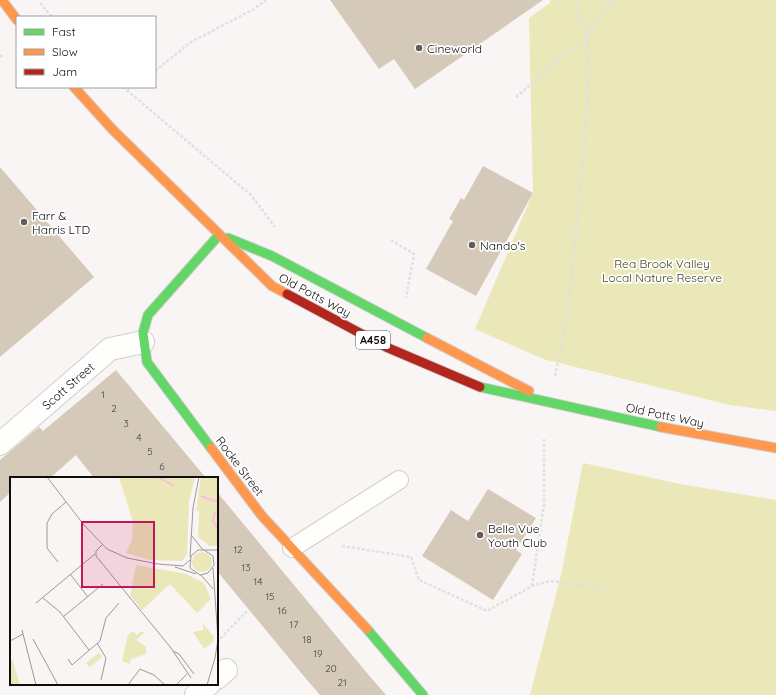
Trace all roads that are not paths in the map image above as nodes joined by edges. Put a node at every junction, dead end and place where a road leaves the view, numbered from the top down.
1 (2, 0) edge
2 (16, 19) edge
3 (75, 88) edge
4 (220, 235) junction
5 (143, 342) junction
6 (549, 403) junction
7 (0, 444) edge
8 (776, 448) edge
9 (399, 480) dead end
10 (299, 544) junction
11 (209, 685) edge
12 (196, 695) edge
13 (423, 695) edge

1 - 2 main road
3 - 4 main road, Old Potts Way / A458
4 - 5 main road, Rocke Street
4 - 6 main road, Old Potts Way / A458
4 - 6 main road, Old Potts Way / A458
5 - 7 street, Scott Street
5 - 10 main road, Rocke Street
6 - 8 main road, Old Potts Way / A458
9 - 10 lane
10 - 13 main road, Rocke Street
11 - 12 street

